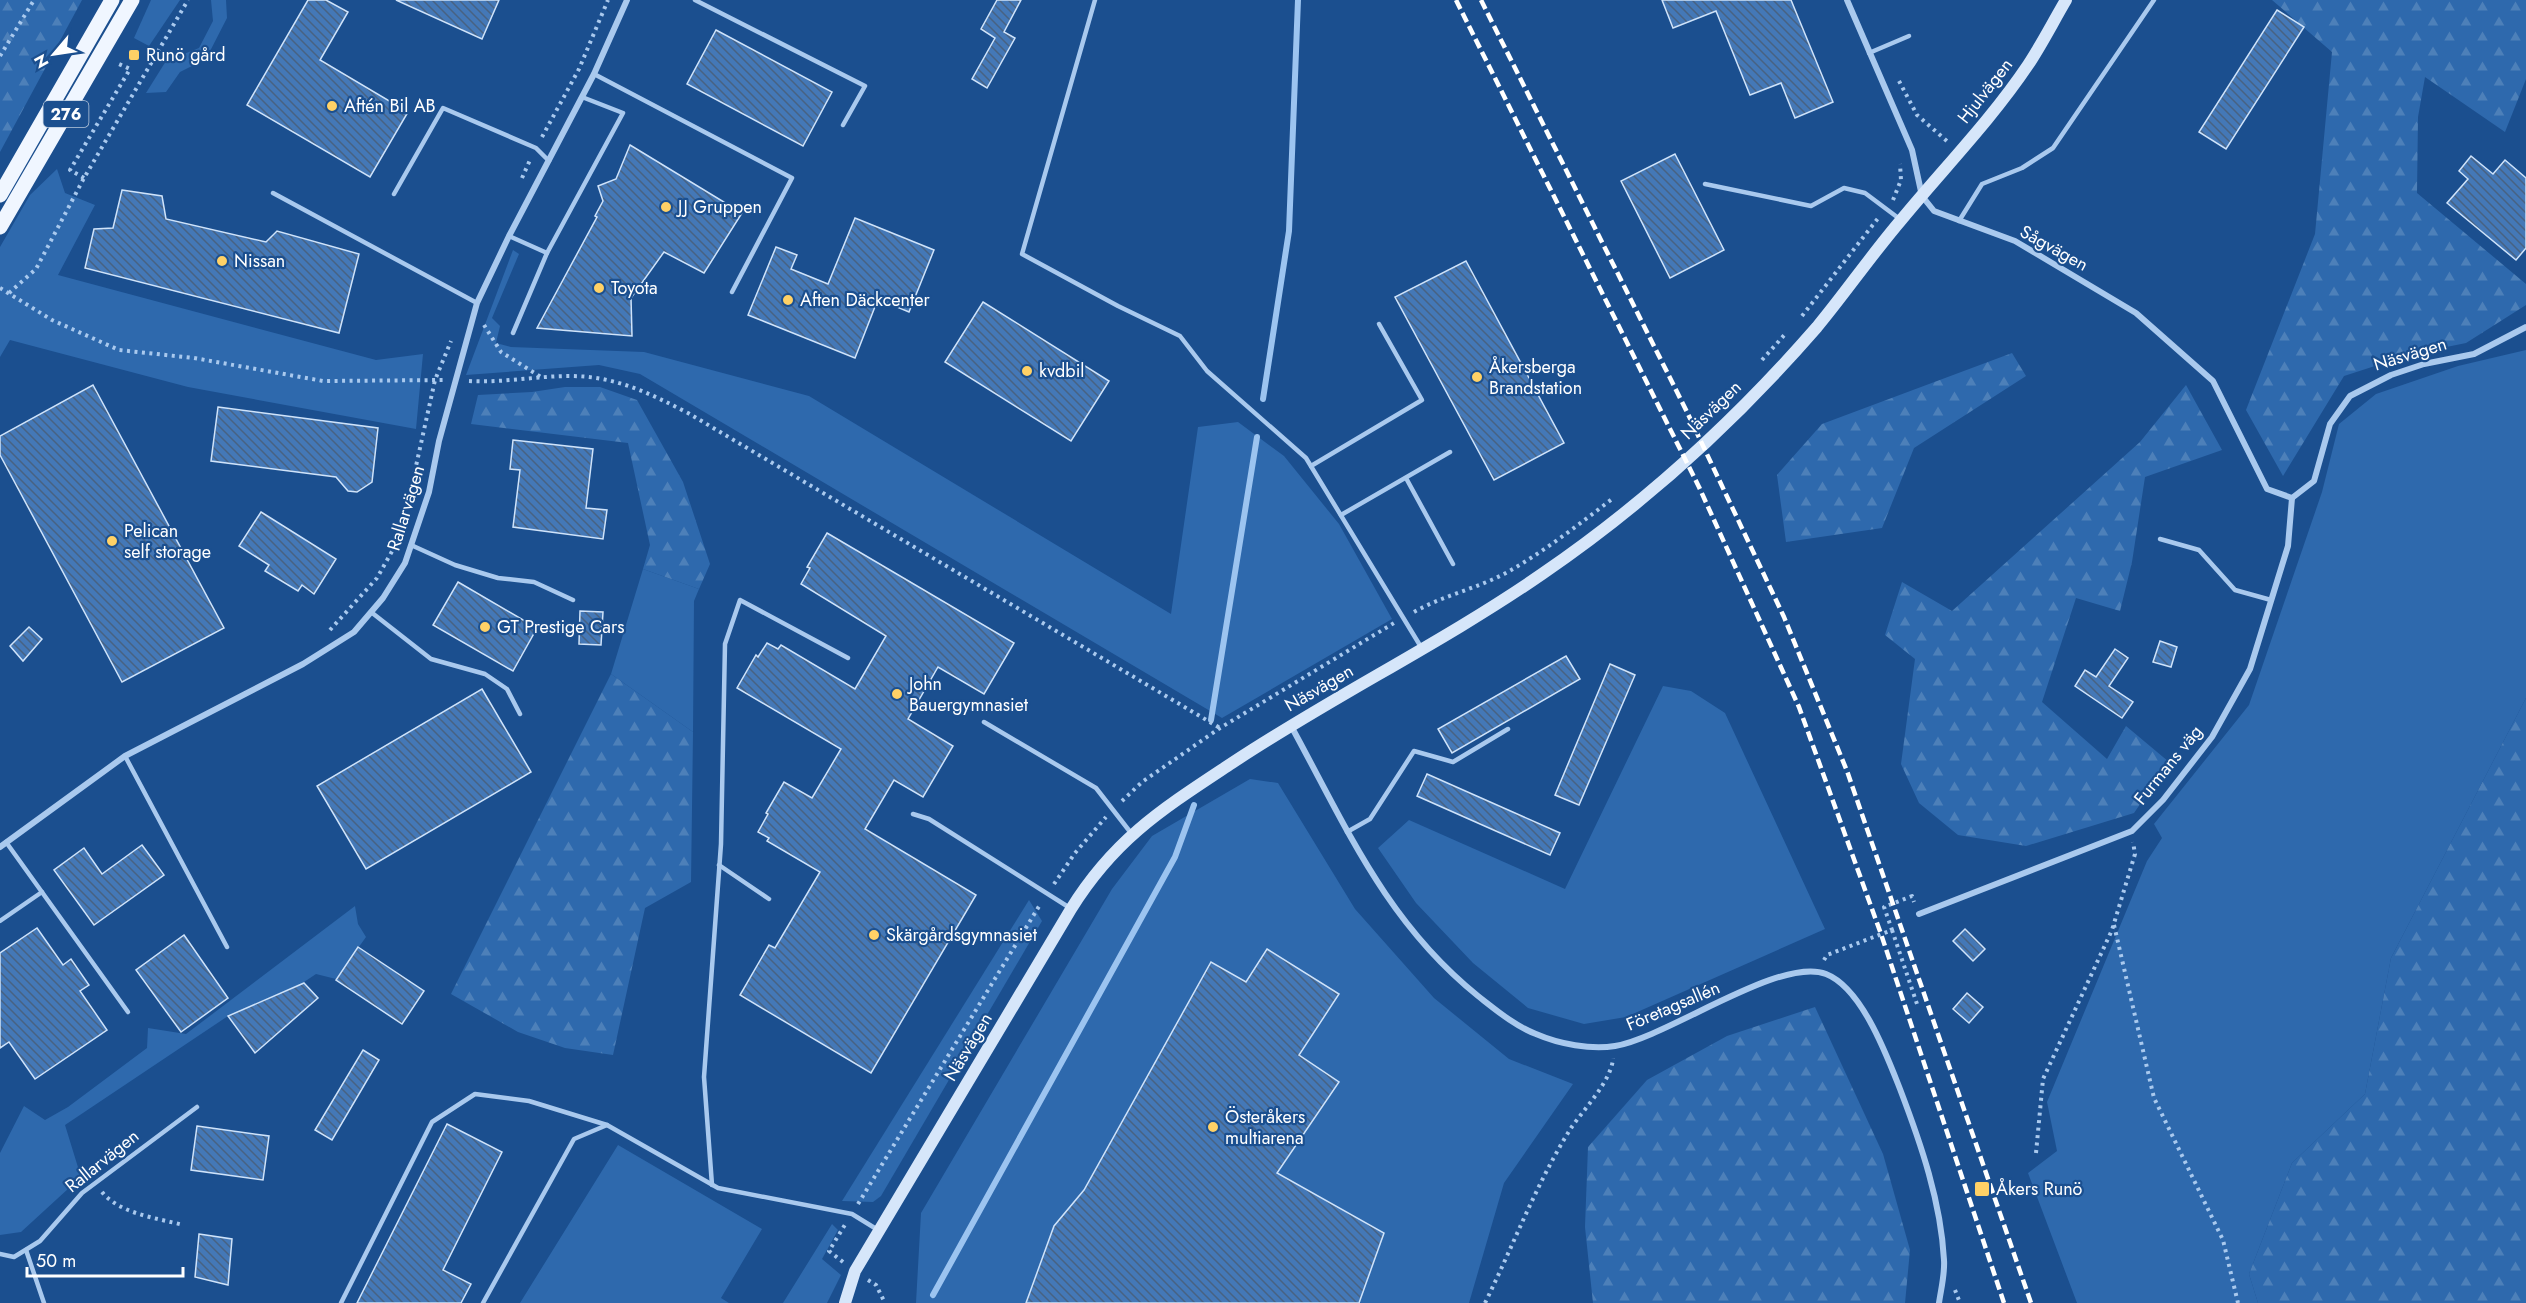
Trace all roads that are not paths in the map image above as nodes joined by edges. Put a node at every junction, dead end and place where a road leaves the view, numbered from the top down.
1 (112, 0) edge
2 (132, 0) edge
3 (627, 0) edge
4 (695, 0) edge
5 (1095, 0) edge
6 (1847, 0) edge
7 (2066, 0) edge
8 (2154, 0) edge
9 (1909, 36) dead end
10 (1869, 53) junction
11 (594, 74) junction
12 (582, 97) junction
13 (843, 125) dead end
14 (549, 161) junction
15 (1705, 184) dead end
16 (273, 193) dead end
17 (394, 194) dead end
18 (0, 195) edge
19 (1922, 196) junction
20 (1901, 220) junction
21 (1959, 221) junction
22 (0, 227) edge
23 (509, 236) junction
24 (547, 253) junction
25 (732, 292) dead end
26 (477, 303) junction
27 (1379, 324) dead end
28 (2526, 327) edge
29 (513, 333) dead end
30 (1450, 452) dead end
31 (1311, 466) junction
32 (1406, 478) junction
33 (2292, 498) junction
34 (1341, 515) junction
35 (2160, 539) dead end
36 (411, 545) junction
37 (1453, 564) dead end
38 (573, 600) dead end
39 (2271, 600) junction
40 (371, 612) junction
41 (1422, 650) junction
42 (848, 658) dead end
43 (520, 714) dead end
44 (984, 722) dead end
45 (1290, 724) junction
46 (1508, 729) dead end
47 (125, 756) junction
48 (913, 814) dead end
49 (1347, 832) junction
50 (1131, 833) junction
51 (6, 842) junction
52 (0, 847) edge
53 (719, 866) junction
54 (42, 892) junction
55 (770, 899) dead end
56 (1071, 909) junction
57 (1918, 914) road end
58 (0, 921) edge
59 (227, 947) dead end
60 (128, 1012) dead end
61 (197, 1107) dead end
62 (607, 1125) junction
63 (712, 1185) junction
64 (879, 1231) junction
65 (26, 1250) junction
66 (0, 1254) edge
67 (44, 1303) edge
68 (341, 1303) edge
69 (483, 1303) edge
70 (845, 1303) edge
71 (1939, 1303) edge

1 - 18 main road, 276
2 - 22 main road, 276
3 - 11 street, Rallarvägen
4 - 13 lane
5 - 31 lane
6 - 10 street
7 - 19 street, Hjulvägen
8 - 21 lane
9 - 10 lane
10 - 19 street
11 - 12 street, Rallarvägen
11 - 25 lane
12 - 14 street, Rallarvägen
12 - 24 lane
14 - 17 lane
14 - 23 street, Rallarvägen
15 - 20 lane
16 - 26 lane
19 - 20 street, Näsvägen
19 - 21 street, Sågvägen
20 - 41 street, Näsvägen
21 - 33 street, Sågvägen
23 - 24 lane
23 - 26 street, Rallarvägen
24 - 29 lane
26 - 36 street, Rallarvägen
27 - 31 lane
28 - 33 street, Näsvägen
30 - 32 lane
31 - 34 lane
32 - 34 lane
32 - 37 lane
33 - 39 street, Furmans väg
34 - 41 lane
35 - 39 lane
36 - 38 lane
36 - 40 street, Rallarvägen
39 - 57 street, Furmans väg
40 - 43 lane
40 - 47 street, Rallarvägen
41 - 45 street, Näsvägen
42 - 53 lane
44 - 50 lane
45 - 49 street, Företagsallén
45 - 50 street, Näsvägen
46 - 49 lane
47 - 51 street, Rallarvägen
47 - 59 lane
48 - 56 lane
49 - 71 street, Företagsallén
50 - 56 street, Näsvägen
51 - 52 street, Rallarvägen
51 - 54 lane
53 - 55 lane
53 - 63 lane
54 - 58 lane
54 - 60 lane
56 - 64 street, Näsvägen
61 - 65 lane, Rallarvägen
62 - 63 lane
62 - 68 lane
62 - 69 lane
63 - 64 lane
64 - 70 street, Näsvägen
65 - 66 lane
65 - 67 lane

